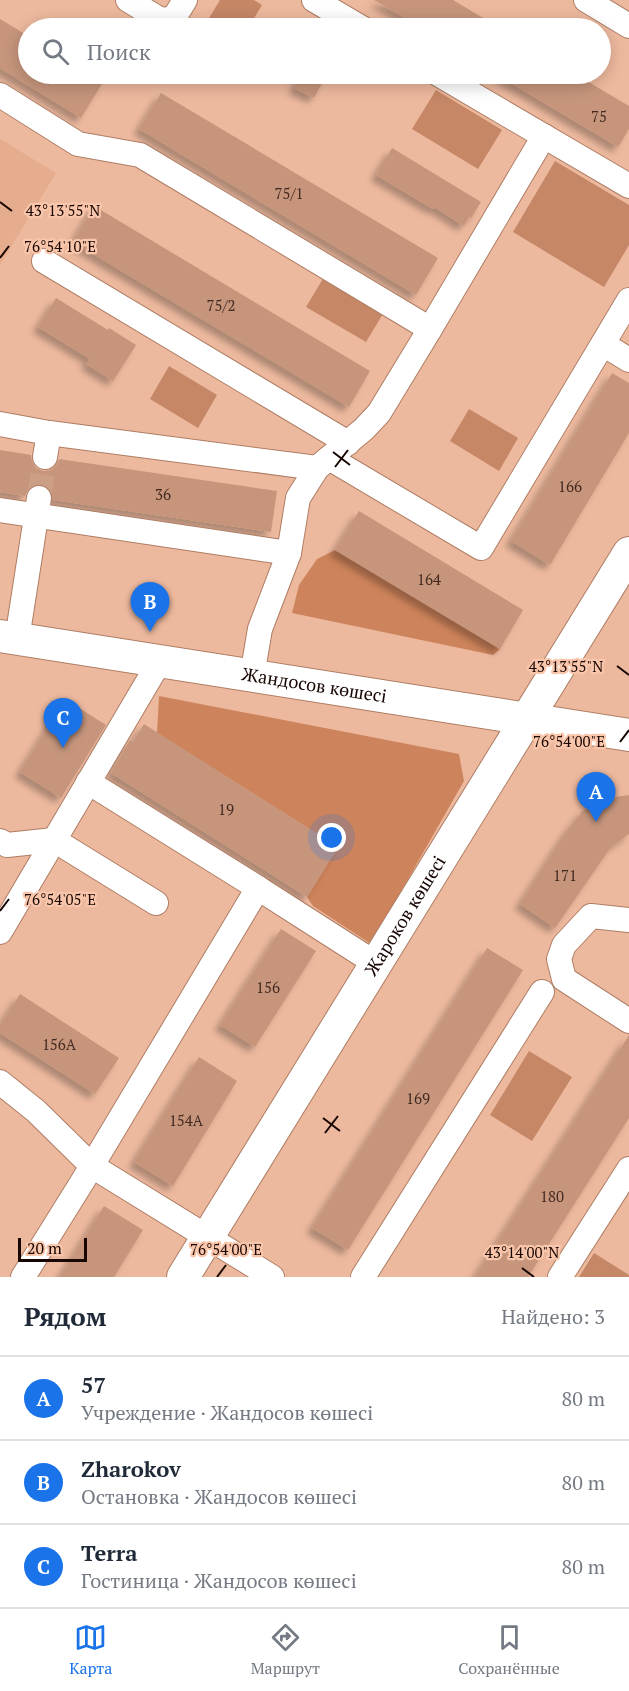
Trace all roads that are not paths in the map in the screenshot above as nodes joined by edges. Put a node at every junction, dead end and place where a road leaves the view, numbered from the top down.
1 (128, 0) edge
2 (185, 0) edge
3 (315, 0) edge
4 (586, 0) edge
5 (158, 18) edge
6 (174, 18) edge
7 (345, 18) edge
8 (629, 26) edge
9 (455, 84) edge
10 (0, 95) edge
11 (544, 136) junction
12 (629, 186) edge
13 (44, 261) dead end
14 (629, 300) edge
15 (430, 330) junction
16 (603, 344) junction
17 (629, 360) edge
18 (0, 424) edge
19 (348, 443) junction
20 (323, 463) junction
21 (38, 507) junction
22 (0, 510) edge
23 (629, 553) edge
24 (288, 554) junction
25 (9, 638) edge
26 (160, 661) junction
27 (252, 676) junction
28 (528, 719) junction
29 (629, 735) edge
30 (88, 782) junction
31 (54, 840) junction
32 (0, 841) edge
33 (258, 888) junction
34 (156, 903) dead end
35 (629, 920) edge
36 (0, 932) edge
37 (375, 963) junction
38 (542, 992) dead end
39 (629, 1021) edge
40 (0, 1082) edge
41 (92, 1166) junction
42 (629, 1169) edge
43 (208, 1237) junction
44 (23, 1277) edge
45 (183, 1277) edge
46 (272, 1277) edge
47 (363, 1277) edge
48 (560, 1277) edge

1 - 5 street
2 - 6 street
3 - 7 street
4 - 8 street
9 - 11 street
10 - 15 street
11 - 12 street
11 - 15 street
13 - 19 street
14 - 16 street
15 - 19 street
16 - 17 street
16 - 20 street
18 - 20 street
19 - 20 street
20 - 24 street
21 - 22 street
21 - 24 street
21 - 25 street
23 - 28 main road, Жароков көшесі
24 - 27 street
25 - 26 main road, Жандосов көшесі
26 - 27 main road, Жандосов көшесі
26 - 30 street
27 - 28 main road, Жандосов көшесі
28 - 29 main road, Жандосов көшесі
28 - 37 main road, Жароков көшесі
30 - 31 street
30 - 33 street
31 - 32 street
31 - 34 street
31 - 36 street
33 - 37 street
33 - 41 street
35 - 39 street
37 - 43 main road, Жароков көшесі
38 - 47 street
40 - 41 street
41 - 43 street
41 - 44 street
42 - 48 street
43 - 45 main road, Жароков көшесі
43 - 46 street

